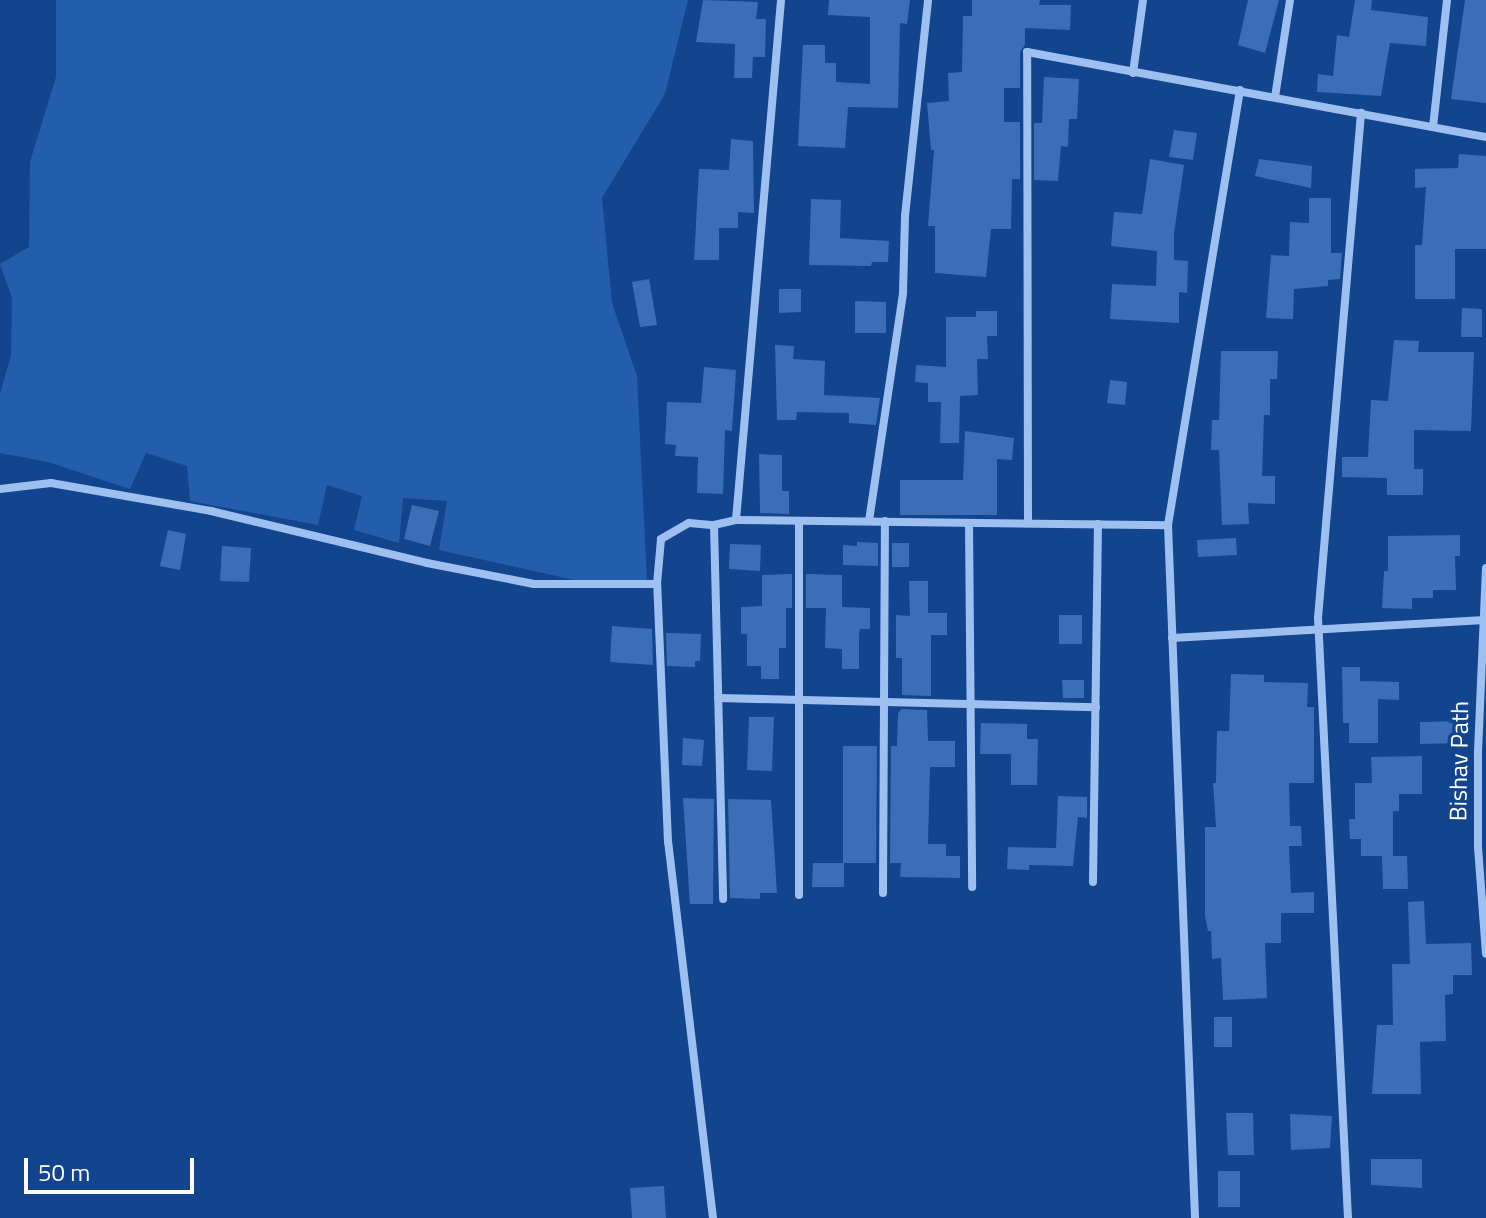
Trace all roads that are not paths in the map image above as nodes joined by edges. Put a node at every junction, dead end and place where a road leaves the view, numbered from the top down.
1 (781, 0) edge
2 (928, 0) edge
3 (1143, 0) edge
4 (1290, 0) edge
5 (1447, 0) edge
6 (1133, 73) junction
7 (1240, 90) junction
8 (1275, 97) junction
9 (1361, 113) junction
10 (1433, 127) junction
11 (1486, 137) edge
12 (0, 489) edge
13 (736, 520) junction
14 (799, 521) junction
15 (869, 521) junction
16 (885, 521) junction
17 (969, 523) junction
18 (1028, 523) junction
19 (1098, 524) junction
20 (714, 525) junction
21 (1168, 525) junction
22 (1486, 568) edge
23 (657, 584) junction
24 (1484, 620) junction
25 (1319, 630) junction
26 (1172, 638) junction
27 (718, 698) junction
28 (798, 700) junction
29 (884, 702) junction
30 (968, 704) junction
31 (1096, 707) junction
32 (1482, 847) edge
33 (1093, 882) dead end
34 (972, 887) dead end
35 (883, 893) dead end
36 (799, 895) dead end
37 (723, 899) dead end
38 (1486, 954) edge
39 (713, 1218) edge
40 (1195, 1218) edge
41 (1348, 1218) edge

1 - 13 street
2 - 15 street
3 - 6 street
4 - 8 street
5 - 10 street
6 - 7 street
6 - 18 street
7 - 8 street
7 - 21 street
8 - 9 street
9 - 10 street
9 - 25 street
10 - 11 street
12 - 23 street
13 - 14 street
13 - 20 street
14 - 15 street
14 - 28 street
15 - 16 street
16 - 17 street
16 - 29 street
17 - 18 street
17 - 30 street
18 - 19 street
19 - 21 street
19 - 31 street
20 - 23 street
20 - 27 street
21 - 26 street
22 - 24 street, Bishav Path
23 - 39 street
24 - 25 street
24 - 32 street, Bishav Path
25 - 26 street
25 - 41 street
26 - 40 street
27 - 28 street
27 - 37 street
28 - 29 street
28 - 36 street
29 - 30 street
29 - 35 street
30 - 31 street
30 - 34 street
31 - 33 street
32 - 38 street, Bishav Path

